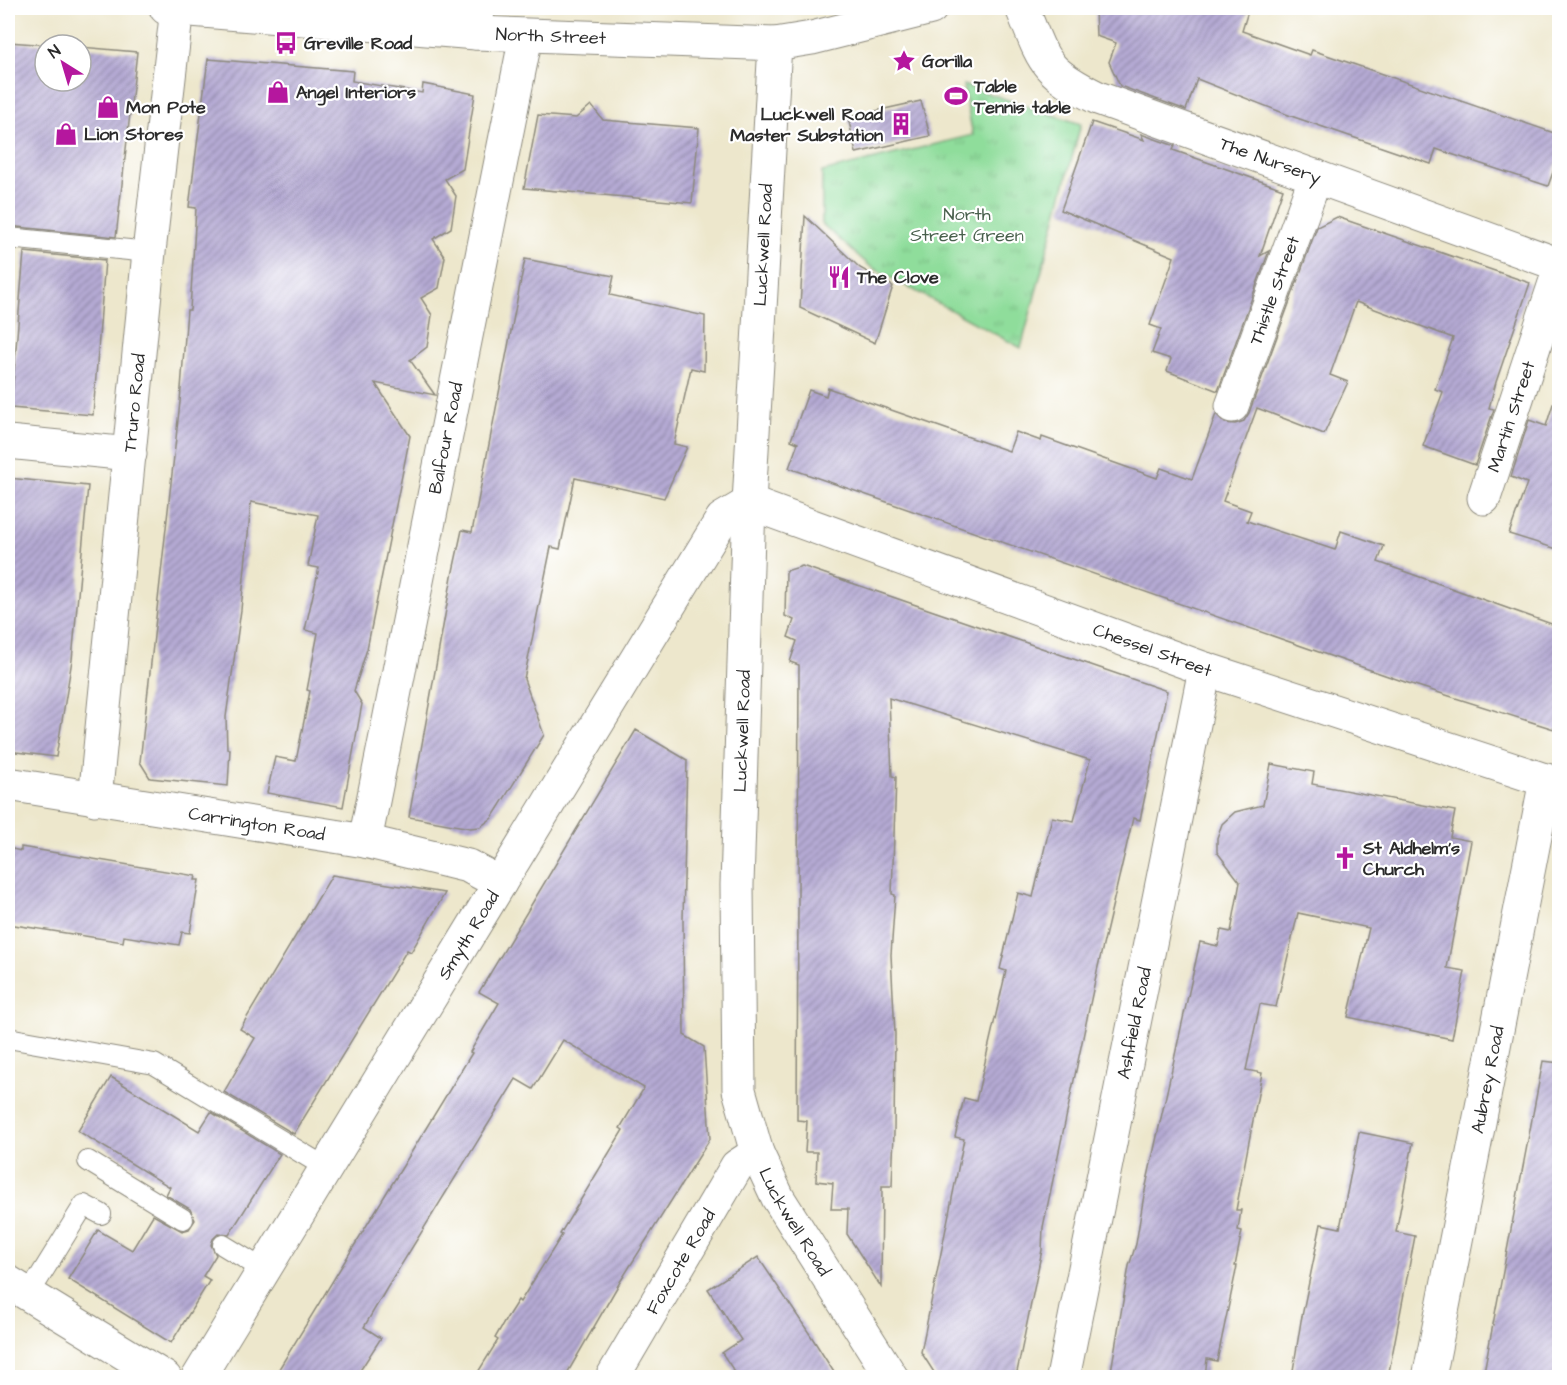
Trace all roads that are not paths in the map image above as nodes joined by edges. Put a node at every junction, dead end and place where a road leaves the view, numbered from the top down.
1 (171, 8) edge
2 (931, 8) edge
3 (1022, 8) edge
4 (477, 20) edge
5 (526, 36) junction
6 (775, 44) junction
7 (1316, 176) junction
8 (8, 238) edge
9 (148, 252) junction
10 (1560, 267) edge
11 (1232, 406) dead end
12 (8, 442) edge
13 (130, 454) junction
14 (1484, 498) dead end
15 (749, 503) junction
16 (1205, 669) junction
17 (1553, 782) edge
18 (8, 784) edge
19 (94, 799) junction
20 (365, 841) junction
21 (500, 883) junction
22 (8, 1038) edge
23 (757, 1153) junction
24 (88, 1161) dead end
25 (326, 1167) junction
26 (101, 1214) dead end
27 (183, 1219) dead end
28 (223, 1245) dead end
29 (264, 1270) junction
30 (18, 1288) edge
31 (165, 1377) edge
32 (198, 1377) edge
33 (612, 1377) edge
34 (892, 1377) edge
35 (1063, 1377) edge
36 (1429, 1377) edge

1 - 4 street, North Street
1 - 9 street, Truro Road
2 - 6 street, North Street
3 - 7 street, The Nursery
4 - 5 street, North Street
5 - 6 street, North Street
5 - 20 street, Balfour Road
6 - 15 street, Luckwell Road
7 - 10 street, The Nursery
7 - 11 street, Thistle Street
8 - 9 lane
9 - 13 street, Truro Road
10 - 14 street, Martin Street
12 - 13 street
13 - 19 street, Truro Road
15 - 16 street, Chessel Street
15 - 21 street, Smyth Road
15 - 23 street, Luckwell Road
16 - 17 street, Chessel Street
16 - 35 street, Ashfield Road
17 - 36 street, Aubrey Road
18 - 19 street, Carrington Road
19 - 20 street, Carrington Road
20 - 21 street, Carrington Road
21 - 25 street, Smyth Road
22 - 25 lane
23 - 33 street, Foxcote Road
23 - 34 street, Luckwell Road
24 - 27 lane
25 - 29 street, Smyth Road
26 - 30 lane
28 - 29 lane
29 - 32 street, Smyth Road
30 - 31 street

